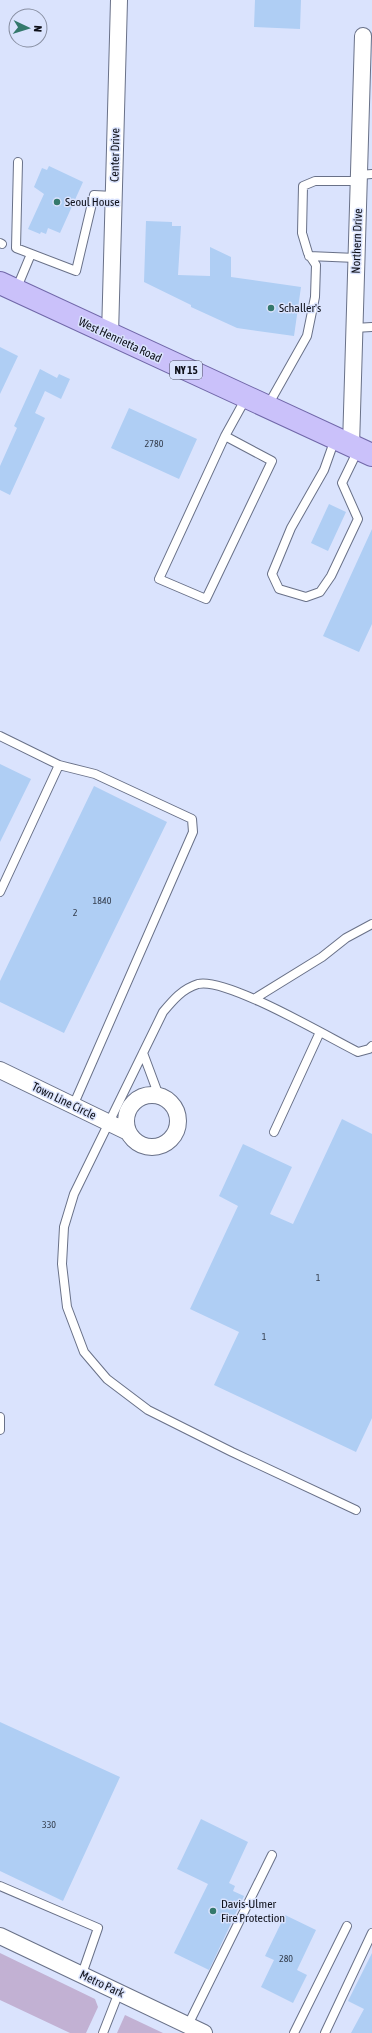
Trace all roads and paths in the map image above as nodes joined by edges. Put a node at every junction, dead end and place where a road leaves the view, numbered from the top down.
1 (118, 0) edge
2 (368, 34) edge
3 (18, 162) dead end
4 (363, 177) edge
5 (114, 196) junction
6 (31, 254) junction
7 (310, 256) junction
8 (356, 258) junction
9 (8, 287) edge
10 (372, 327) edge
11 (354, 328) junction
12 (110, 335) junction
13 (246, 398) junction
14 (267, 407) junction
15 (225, 436) junction
16 (354, 447) edge
17 (0, 736) edge
18 (59, 765) junction
19 (0, 892) edge
20 (372, 924) edge
21 (254, 999) junction
22 (320, 1032) junction
23 (372, 1046) edge
24 (143, 1054) junction
25 (0, 1070) edge
26 (159, 1096) junction
27 (73, 1106) junction
28 (109, 1123) junction
29 (128, 1132) junction
30 (274, 1132) dead end
31 (0, 1417) edge
32 (0, 1430) edge
33 (356, 1510) dead end
34 (272, 1855) dead end
35 (0, 1886) edge
36 (347, 1926) dead end
37 (372, 1933) edge
38 (0, 1936) edge
39 (82, 1974) junction
40 (119, 1992) junction
41 (188, 2026) junction
42 (103, 2033) edge
43 (204, 2033) edge
44 (294, 2033) edge
45 (324, 2033) edge

1 - 5 street, Center Drive
2 - 4 street, Northern Drive
3 - 6 lane
4 - 7 lane
4 - 8 street, Northern Drive
5 - 6 lane
5 - 12 street, Center Drive
6 - 9 lane
7 - 8 lane
7 - 14 lane
8 - 11 street, Northern Drive
9 - 12 main road, West Henrietta Road / NY 15
10 - 11 lane
11 - 16 street, Northern Drive
12 - 13 main road, West Henrietta Road / NY 15
13 - 14 main road, West Henrietta Road / NY 15
13 - 15 lane
14 - 16 main road, West Henrietta Road / NY 15
15 - 15 lane
16 - 16 lane
17 - 18 lane
18 - 19 lane
18 - 27 lane
20 - 21 lane
21 - 22 lane
21 - 24 lane
22 - 23 lane
22 - 30 lane
24 - 26 lane
24 - 28 lane
25 - 27 street, Town Line Circle
26 - 29 street
26 - 29 street, Town Line Circle
27 - 28 street, Town Line Circle
28 - 29 street, Town Line Circle
28 - 33 lane
31 - 32 lane
34 - 41 lane
35 - 39 lane
36 - 44 lane
37 - 45 lane
38 - 39 street, Metro Park
39 - 40 street, Metro Park
40 - 41 street, Metro Park
40 - 42 lane
41 - 43 street, Metro Park

